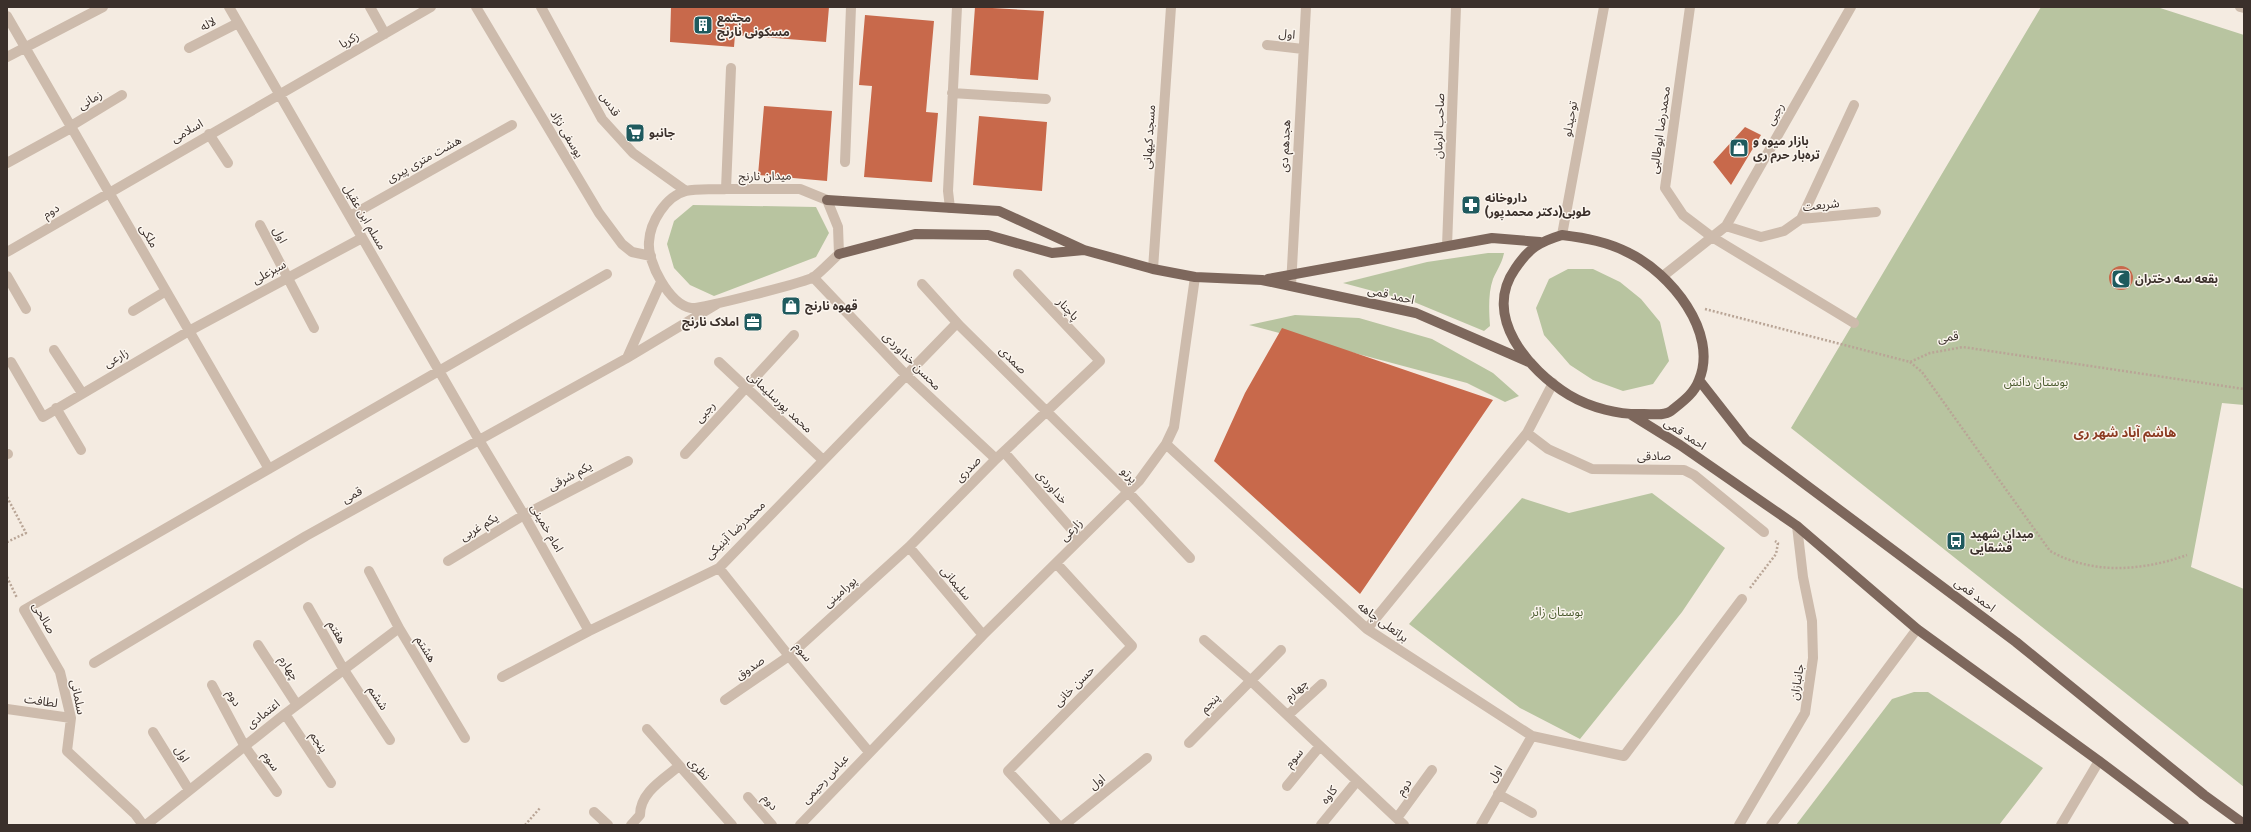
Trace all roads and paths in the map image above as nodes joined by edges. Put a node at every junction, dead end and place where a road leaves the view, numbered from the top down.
1 (103, 7) edge
2 (229, 7) edge
3 (370, 7) edge
4 (431, 7) edge
5 (476, 7) edge
6 (540, 7) edge
7 (851, 7) edge
8 (956, 7) edge
9 (1171, 7) edge
10 (1306, 7) edge
11 (1456, 7) edge
12 (1604, 7) edge
13 (1690, 7) edge
14 (1851, 7) edge
15 (2240, 7) edge
16 (2244, 8) edge
17 (7, 16) edge
18 (238, 23) junction
19 (385, 34) junction
20 (1267, 45) dead end
21 (24, 47) junction
22 (189, 48) dead end
23 (1303, 49) junction
24 (7, 57) edge
25 (731, 68) dead end
26 (952, 93) junction
27 (122, 95) dead end
28 (280, 96) junction
29 (1046, 99) dead end
30 (1854, 105) dead end
31 (512, 125) dead end
32 (71, 127) junction
33 (209, 134) junction
34 (845, 162) dead end
35 (7, 163) edge
36 (228, 163) dead end
37 (726, 190) junction
38 (686, 191) junction
39 (109, 192) junction
40 (827, 200) junction
41 (950, 208) junction
42 (1876, 212) dead end
43 (350, 216) junction
44 (1800, 219) junction
45 (260, 225) dead end
46 (1726, 226) junction
47 (1562, 235) junction
48 (1712, 237) junction
49 (362, 238) junction
50 (1540, 242) junction
51 (1447, 246) junction
52 (1084, 250) junction
53 (7, 252) edge
54 (839, 254) junction
55 (651, 256) junction
56 (1153, 269) junction
57 (607, 274) dead end
58 (1018, 274) dead end
59 (1290, 275) junction
60 (7, 276) edge
61 (1663, 276) junction
62 (287, 277) junction
63 (814, 277) junction
64 (1195, 277) junction
65 (1262, 280) junction
66 (661, 282) junction
67 (922, 284) dead end
68 (1291, 286) junction
69 (166, 291) junction
70 (717, 304) junction
71 (1686, 304) junction
72 (26, 309) dead end
73 (133, 311) dead end
74 (1854, 323) dead end
75 (960, 326) junction
76 (314, 328) dead end
77 (189, 331) junction
78 (794, 335) dead end
79 (54, 350) dead end
80 (627, 358) junction
81 (11, 362) dead end
82 (719, 362) dead end
83 (1910, 362) junction
84 (1531, 363) junction
85 (439, 371) junction
86 (906, 375) junction
87 (1699, 380) junction
88 (1553, 382) junction
89 (745, 387) junction
90 (2244, 389) edge
91 (82, 394) junction
92 (56, 408) junction
93 (1046, 412) junction
94 (1630, 414) junction
95 (1526, 433) junction
96 (479, 440) junction
97 (1166, 444) junction
98 (81, 450) dead end
99 (1004, 452) junction
100 (685, 454) dead end
101 (996, 459) junction
102 (822, 460) junction
103 (628, 461) dead end
104 (269, 469) junction
105 (1128, 491) junction
106 (7, 497) edge
107 (524, 515) junction
108 (1797, 526) junction
109 (1764, 532) joint
110 (1080, 539) junction
111 (7, 542) edge
112 (909, 547) junction
113 (2187, 555) dead end
114 (1190, 558) dead end
115 (448, 561) dead end
116 (1056, 563) junction
117 (719, 568) junction
118 (369, 571) dead end
119 (7, 577) edge
120 (1742, 599) joint
121 (308, 607) dead end
122 (24, 610) junction
123 (399, 628) junction
124 (1367, 629) junction
125 (1917, 629) junction
126 (589, 631) junction
127 (983, 635) junction
128 (1204, 640) dead end
129 (258, 644) dead end
130 (1281, 650) dead end
131 (789, 656) junction
132 (94, 663) dead end
133 (344, 670) junction
134 (60, 672) joint
135 (502, 677) dead end
136 (1250, 680) junction
137 (1322, 684) dead end
138 (212, 685) dead end
139 (725, 700) dead end
140 (297, 705) junction
141 (7, 709) edge
142 (285, 714) junction
143 (1288, 715) junction
144 (71, 718) junction
145 (647, 729) dead end
146 (152, 732) dead end
147 (1532, 736) junction
148 (465, 738) dead end
149 (390, 740) dead end
150 (1189, 743) dead end
151 (244, 745) junction
152 (1320, 746) junction
153 (67, 751) joint
154 (869, 752) junction
155 (1147, 758) dead end
156 (2099, 761) junction
157 (679, 766) junction
158 (1432, 770) dead end
159 (1357, 781) junction
160 (331, 783) dead end
161 (1287, 786) dead end
162 (189, 790) junction
163 (277, 792) dead end
164 (1498, 794) junction
165 (748, 797) dead end
166 (540, 808) dead end
167 (594, 812) dead end
168 (1532, 813) dead end
169 (1400, 822) edge
170 (2244, 824) edge
171 (145, 825) edge
172 (525, 825) edge
173 (608, 825) edge
174 (631, 825) edge
175 (732, 825) edge
176 (772, 825) edge
177 (800, 825) edge
178 (1058, 825) edge
179 (1064, 825) edge
180 (1321, 825) edge
181 (1481, 825) edge
182 (1739, 825) edge
183 (1771, 825) edge
184 (2061, 825) edge
185 (2184, 825) edge

1 - 21 street
2 - 18 street, مسلم ابن عقیل
3 - 19 street
4 - 19 street, زکریا
5 - 55 street, یوسفی نژاد
6 - 38 street, قدس
7 - 34 street
8 - 26 street
9 - 56 street, مسجد کیهانی
10 - 23 street, هجدهم دی
11 - 51 street, صاحب الزمان
12 - 47 street, توحیدلو
13 - 48 street, محمدرضا ابوطالبی
14 - 46 street, رجبی
15 - 16 street
17 - 21 street, ملکی
18 - 22 street, لاله
18 - 28 street, مسلم ابن عقیل
19 - 28 street, زکریا
20 - 23 street, اول
21 - 24 street
21 - 32 street, ملکی
23 - 59 street, هجدهم دی
25 - 37 street
26 - 29 street
26 - 41 street
27 - 32 street, زمانی
28 - 33 street, اسلامی
28 - 43 street, مسلم ابن عقیل
30 - 44 street
31 - 43 street, هشت متری پیری
32 - 35 street, زمانی
32 - 39 street, ملکی
33 - 36 street
33 - 39 street, اسلامی
37 - 38 street, میدان نارنج
37 - 40 street, میدان نارنج
38 - 55 street
39 - 53 street, دوم
39 - 69 street, ملکی
40 - 41 main road
40 - 54 street
41 - 52 main road
42 - 44 street, شریعت
43 - 49 street, مسلم ابن عقیل
44 - 46 street, شریعت
45 - 62 street, اول
46 - 48 street, رجبی
47 - 50 main road
47 - 61 main road
48 - 61 street, رجبی
48 - 74 street, محمدرضا ابوطالبی
49 - 62 street, سبزعلی
49 - 85 street, مسلم ابن عقیل
50 - 51 main road, احمد قمی
50 - 84 main road
51 - 59 main road, احمد قمی
52 - 54 main road
52 - 56 main road, احمد قمی
54 - 63 street
55 - 66 street
56 - 64 main road, احمد قمی
57 - 85 street
58 - 93 street, پاچنار
59 - 65 main road, احمد قمی
59 - 68 street, هجدهم دی
60 - 72 street
61 - 71 main road
62 - 76 street, اول
62 - 77 street, سبزعلی
63 - 70 street
63 - 86 street, محسن خداوردی
64 - 65 main road, احمد قمی
64 - 97 street, زارعی
65 - 68 main road, احمد قمی
66 - 70 street
66 - 80 street
67 - 75 street, صمدی
68 - 84 main road, احمد قمی
69 - 73 street
69 - 77 street, ملکی
70 - 80 street, قمی
71 - 83 path
71 - 87 main road
75 - 86 street
75 - 93 street, صمدی
77 - 91 street, زارعی
77 - 104 street, ملکی
78 - 89 street, رجبی
79 - 91 street
80 - 96 street, قمی
81 - 92 street, زارعی
82 - 89 street, محمد پورسلیمانی
83 - 90 path, قمی
83 - 113 path
84 - 88 main road
85 - 96 street, مسلم ابن عقیل
85 - 104 street
86 - 101 street, محسن خداوردی
86 - 102 street, محمدرضا آبنیکی
87 - 94 main road
87 - 170 main road, احمد قمی
88 - 94 main road
88 - 95 street
89 - 100 street, رجبی
89 - 102 street, محمد پورسلیمانی
91 - 92 street, زارعی
92 - 98 street
93 - 99 street, صدری
93 - 105 street, پرتو
94 - 108 main road, احمد قمی
95 - 109 street, صادقی
95 - 124 street
96 - 107 street, امام خمینی
96 - 132 street, قمی
97 - 105 street, زارعی
97 - 124 street, براتعلی چاهه
99 - 101 street, صدری
99 - 110 street, خداوردی
101 - 112 street, صدری
102 - 117 street, محمدرضا آبنیکی
103 - 107 street, یکم شرقی
104 - 122 street
105 - 110 street, زارعی
105 - 114 street, پرتو
106 - 111 path
107 - 115 street, یکم غربی
107 - 126 street, امام خمینی
108 - 125 main road, احمد قمی
108 - 182 street, جانبازان
109 - 120 path
110 - 116 street, زارعی
112 - 127 street, سلیمانی
112 - 131 street, پورامینی
116 - 127 street, زارعی
116 - 178 street, حسن خانی
117 - 126 street, محمدرضا آبنیکی
117 - 131 street, سوم
118 - 123 street, هشتم
119 - 122 path, صالحی
120 - 147 street, براتعلی چاهه
121 - 133 street, هفتم
122 - 134 street, صالحی
123 - 133 street, اعتمادی
123 - 148 street, هشتم
124 - 147 street, براتعلی چاهه
125 - 156 main road, احمد قمی
125 - 183 street
126 - 135 street, محمدرضا آبنیکی
127 - 154 street, زارعی
128 - 136 street
129 - 140 street, چهارم
130 - 136 street, پنجم
131 - 139 street, صدوق
131 - 154 street, سوم
133 - 140 street, اعتمادی
133 - 149 street, ششم
134 - 144 street, سلمانی
136 - 143 street
136 - 150 street, پنجم
137 - 143 street, چهارم
138 - 151 street, دوم
140 - 142 street, اعتمادی
141 - 144 street, لطافت
142 - 151 street, اعتمادی
142 - 160 street, پنجم
143 - 152 street
144 - 153 street, سلمانی
145 - 157 street, نظری
146 - 162 street, اول
147 - 164 street, اول
151 - 162 street, اعتمادی
151 - 163 street, سوم
152 - 159 street
152 - 161 street, سوم
153 - 171 street, اعتمادی
154 - 177 street, عباس رحیمی
155 - 179 street, اول
156 - 184 street
156 - 185 main road, احمد قمی
157 - 174 street
157 - 175 street, نظری
158 - 169 street, دوم
159 - 169 street
159 - 180 street, کاوه
162 - 171 street, اعتمادی
164 - 168 street
164 - 181 street, اول
165 - 176 street, دوم
166 - 172 path
167 - 173 street

